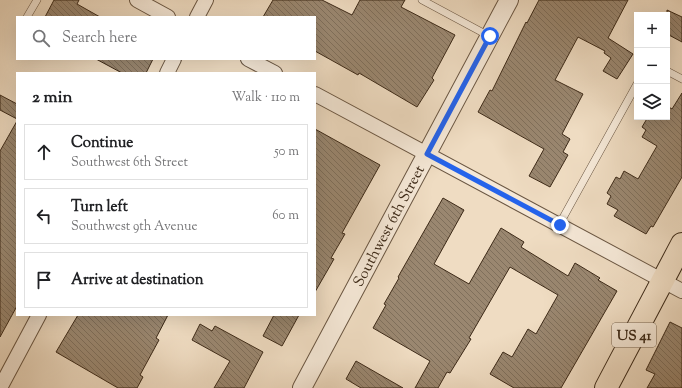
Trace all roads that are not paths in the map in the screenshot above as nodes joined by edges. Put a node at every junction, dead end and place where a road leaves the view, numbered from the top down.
1 (37, 0) edge
2 (137, 0) edge
3 (206, 0) edge
4 (422, 0) edge
5 (509, 0) edge
6 (28, 16) edge
7 (166, 16) edge
8 (198, 16) edge
9 (490, 36) junction
10 (174, 60) edge
11 (250, 60) edge
12 (168, 72) edge
13 (273, 72) edge
14 (670, 73) edge
15 (682, 79) edge
16 (634, 89) edge
17 (316, 95) edge
18 (427, 154) junction
19 (560, 225) junction
20 (682, 244) edge
21 (662, 281) junction
22 (682, 291) edge
23 (38, 316) edge
24 (0, 388) edge
25 (302, 388) edge
26 (606, 388) edge

1 - 6 lane
2 - 7 street
3 - 8 street
4 - 9 lane
5 - 9 street, Southwest 6th Street
9 - 18 street, Southwest 6th Street
10 - 12 street
11 - 13 street
14 - 15 lane
16 - 19 lane
17 - 18 street
18 - 19 street
18 - 25 street, Southwest 6th Street
19 - 21 street
20 - 21 main road, US 41
21 - 22 street
21 - 26 main road, US 41
23 - 24 street

